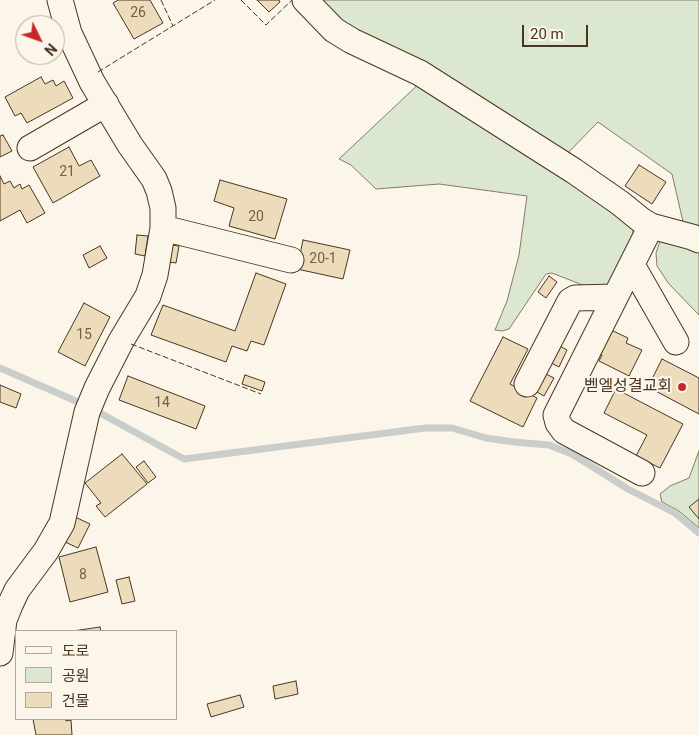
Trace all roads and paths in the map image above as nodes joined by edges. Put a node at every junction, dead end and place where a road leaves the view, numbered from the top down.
1 (60, 0) edge
2 (305, 0) edge
3 (106, 104) junction
4 (30, 148) dead end
5 (651, 226) junction
6 (163, 228) junction
7 (699, 240) edge
8 (290, 260) dead end
9 (632, 265) junction
10 (615, 298) junction
11 (676, 342) dead end
12 (527, 384) dead end
13 (642, 473) dead end
14 (0, 653) edge

1 - 3 lane
2 - 5 lane
3 - 4 lane
3 - 6 lane
5 - 7 lane
5 - 9 lane
6 - 8 lane
6 - 14 lane
9 - 10 lane
9 - 11 lane
10 - 12 lane
10 - 13 lane

